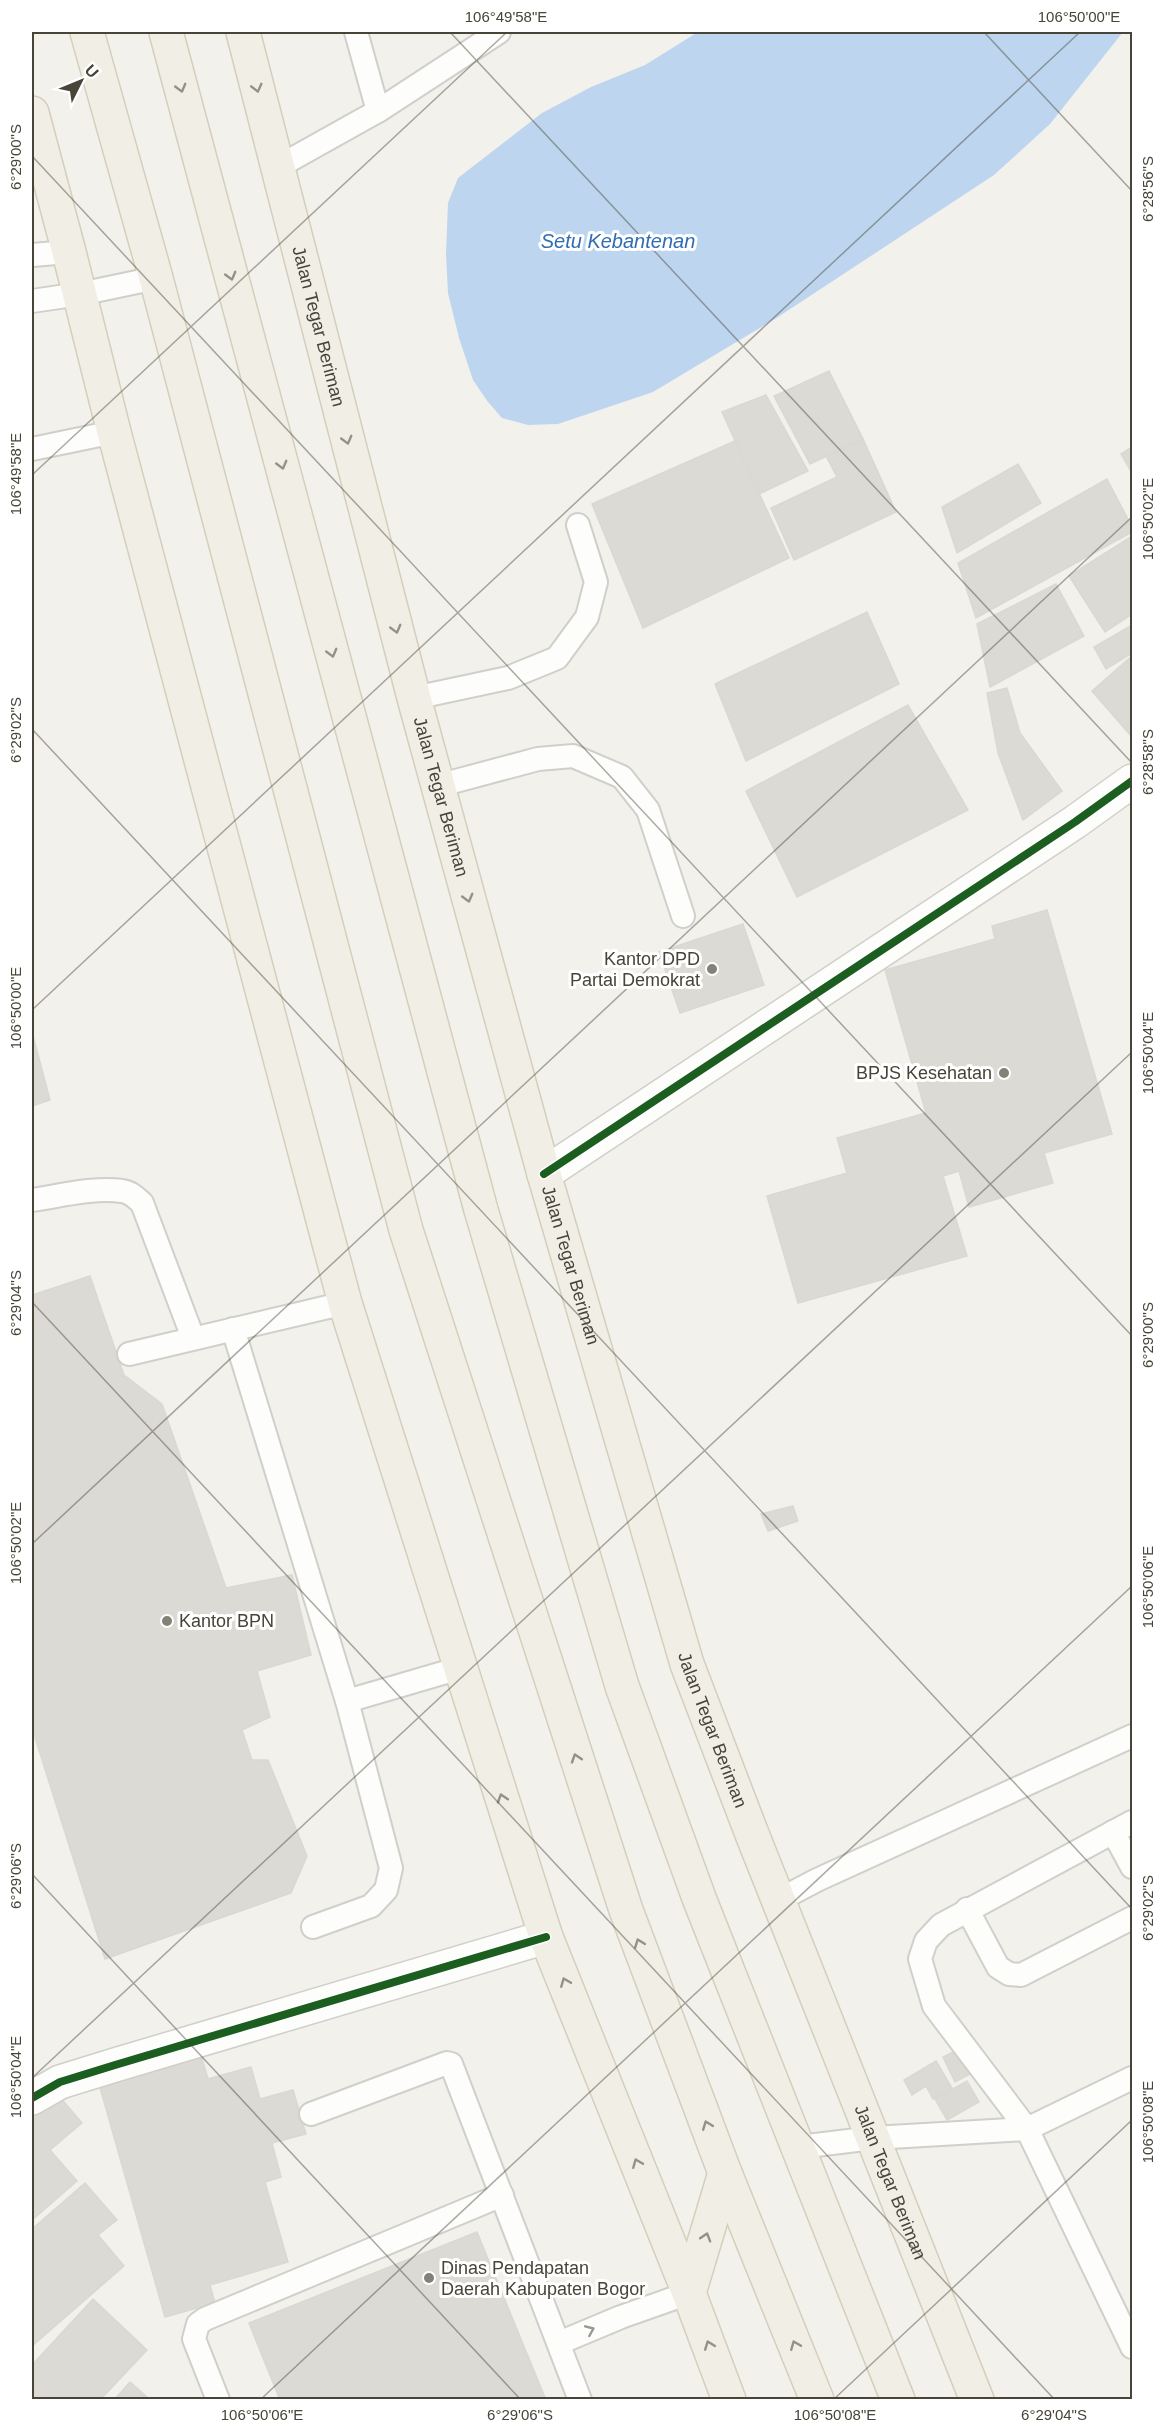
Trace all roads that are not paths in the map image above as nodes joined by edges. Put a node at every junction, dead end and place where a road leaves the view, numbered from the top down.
1 (87, 32) edge
2 (166, 32) edge
3 (243, 32) edge
4 (356, 32) edge
5 (500, 32) edge
6 (378, 111) junction
7 (36, 145) edge
8 (276, 168) junction
9 (69, 252) junction
10 (32, 255) edge
11 (156, 278) junction
12 (80, 294) junction
13 (32, 301) edge
14 (114, 432) junction
15 (32, 449) edge
16 (578, 525) dead end
17 (414, 698) junction
18 (1132, 781) edge
19 (437, 786) junction
20 (683, 916) dead end
21 (544, 1174) junction
22 (32, 1200) edge
23 (345, 1303) junction
24 (233, 1329) junction
25 (193, 1338) junction
26 (129, 1354) dead end
27 (460, 1668) junction
28 (347, 1701) junction
29 (1132, 1736) edge
30 (1123, 1827) edge
31 (1132, 1867) edge
32 (779, 1900) junction
33 (967, 1910) junction
34 (1132, 1918) edge
35 (313, 1927) dead end
36 (546, 1936) junction
37 (1132, 2078) edge
38 (32, 2098) edge
39 (310, 2114) dead end
40 (1027, 2129) junction
41 (873, 2138) junction
42 (799, 2147) junction
43 (725, 2173) junction
44 (502, 2195) junction
45 (689, 2293) junction
46 (559, 2343) junction
47 (1132, 2347) edge
48 (218, 2400) edge
49 (580, 2400) edge
50 (729, 2400) edge
51 (817, 2400) edge
52 (898, 2400) edge
53 (977, 2400) edge

1 - 11 main road
2 -> 42 main road
3 -> 8 main road, Jalan Tegar Beriman
4 - 6 lane
5 - 6 lane
6 - 8 lane
7 - 9 main road
8 -> 17 main road, Jalan Tegar Beriman
9 - 10 lane
9 - 12 main road
11 - 12 lane
43 -> 11 main road
12 - 13 lane
12 - 14 main road
14 - 15 lane
14 - 23 main road
16 - 17 lane
17 - 19 main road, Jalan Tegar Beriman
18 - 21 street
19 - 20 lane
19 -> 21 main road, Jalan Tegar Beriman
21 - 32 main road, Jalan Tegar Beriman
22 - 25 lane
23 - 24 lane
23 - 27 main road
24 - 25 lane
24 - 28 lane
25 - 26 lane
27 - 28 lane
36 -> 27 main road
28 - 35 lane
29 - 32 lane
30 - 31 lane
30 - 33 lane
32 - 41 main road, Jalan Tegar Beriman
33 - 34 lane
33 - 40 lane
36 - 38 street
45 -> 36 main road
37 - 40 lane
39 - 44 lane
40 - 41 lane
40 - 47 lane
41 - 42 lane
41 - 53 main road, Jalan Tegar Beriman
42 - 52 main road
45 -> 43 main road
51 -> 43 main road
44 - 46 lane
44 - 48 lane
46 -> 45 lane
50 -> 45 main road
46 - 49 lane

